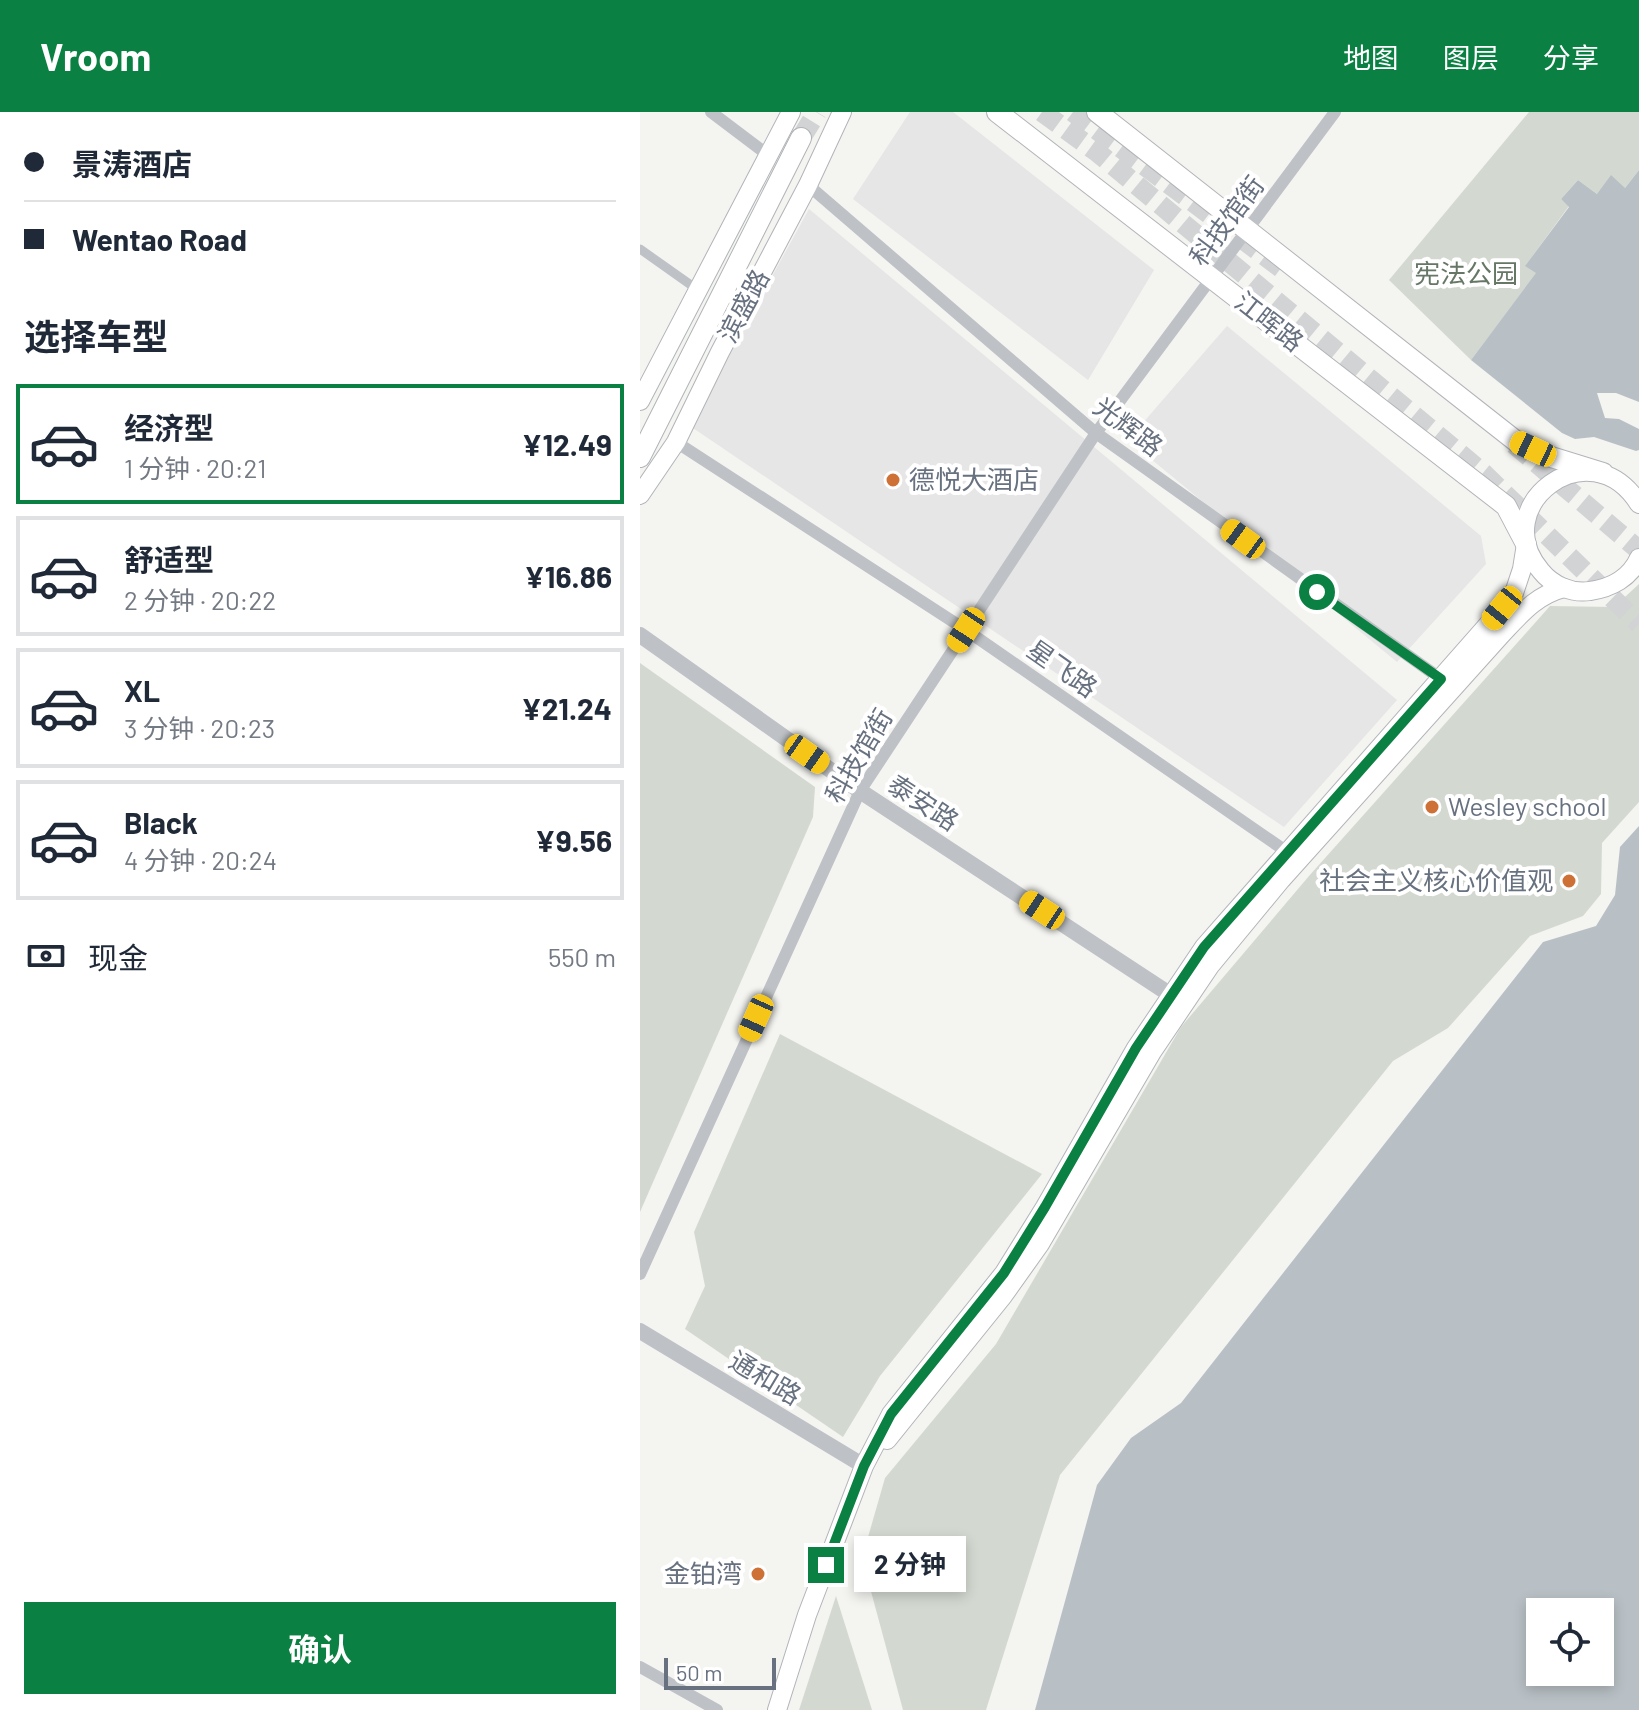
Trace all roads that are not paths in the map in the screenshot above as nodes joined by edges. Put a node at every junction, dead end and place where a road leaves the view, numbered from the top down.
1 (711, 112) edge
2 (791, 112) edge
3 (842, 112) edge
4 (997, 112) edge
5 (1097, 112) edge
6 (1335, 112) edge
7 (801, 138) tunnel mouth
8 (768, 155) junction
9 (808, 185) junction
10 (1247, 232) junction
11 (640, 249) edge
12 (1211, 277) junction
13 (698, 290) junction
14 (640, 401) edge
15 (1096, 433) junction
16 (676, 442) junction
17 (640, 457) edge
18 (1603, 473) junction
19 (1639, 475) edge
20 (640, 495) edge
21 (1639, 504) edge
22 (1526, 544) junction
23 (1639, 558) edge
24 (1564, 588) junction
25 (966, 630) junction
26 (640, 635) edge
27 (1441, 679) junction
28 (860, 791) junction
29 (1293, 856) junction
30 (1178, 1000) junction
31 (640, 1274) edge
32 (640, 1331) edge
33 (864, 1466) junction
34 (640, 1667) edge
35 (717, 1710) edge
36 (777, 1710) edge

1 - 8 street
2 - 8 main road, 滨盛路
3 - 9 main road, 滨盛路
4 - 12 main road, 江晖路
5 - 10 main road
6 - 10 street, 科技馆街
7 - 17 main road
8 - 13 main road, 滨盛路
9 - 15 street, 光辉路
9 - 16 main road, 滨盛路
10 - 12 street, 科技馆街
10 - 18 main road
11 - 13 street
12 - 15 street, 科技馆街
12 - 22 main road, 江晖路
13 - 14 main road, 滨盛路
15 - 25 street, 科技馆街
15 - 27 street, 光辉路
16 - 20 main road, 滨盛路
16 - 25 street, 星飞路
18 - 19 main road
18 - 21 main road
18 - 22 main road
22 - 24 main road
22 - 27 main road
23 - 24 main road
24 - 29 main road
25 - 28 street, 科技馆街
25 - 29 street, 星飞路
26 - 28 street, 泰安路
27 - 29 main road
28 - 30 street, 泰安路
28 - 31 street, 科技馆街
29 - 30 main road
30 - 33 main road
32 - 33 street, 通和路
33 - 36 main road
34 - 35 street

